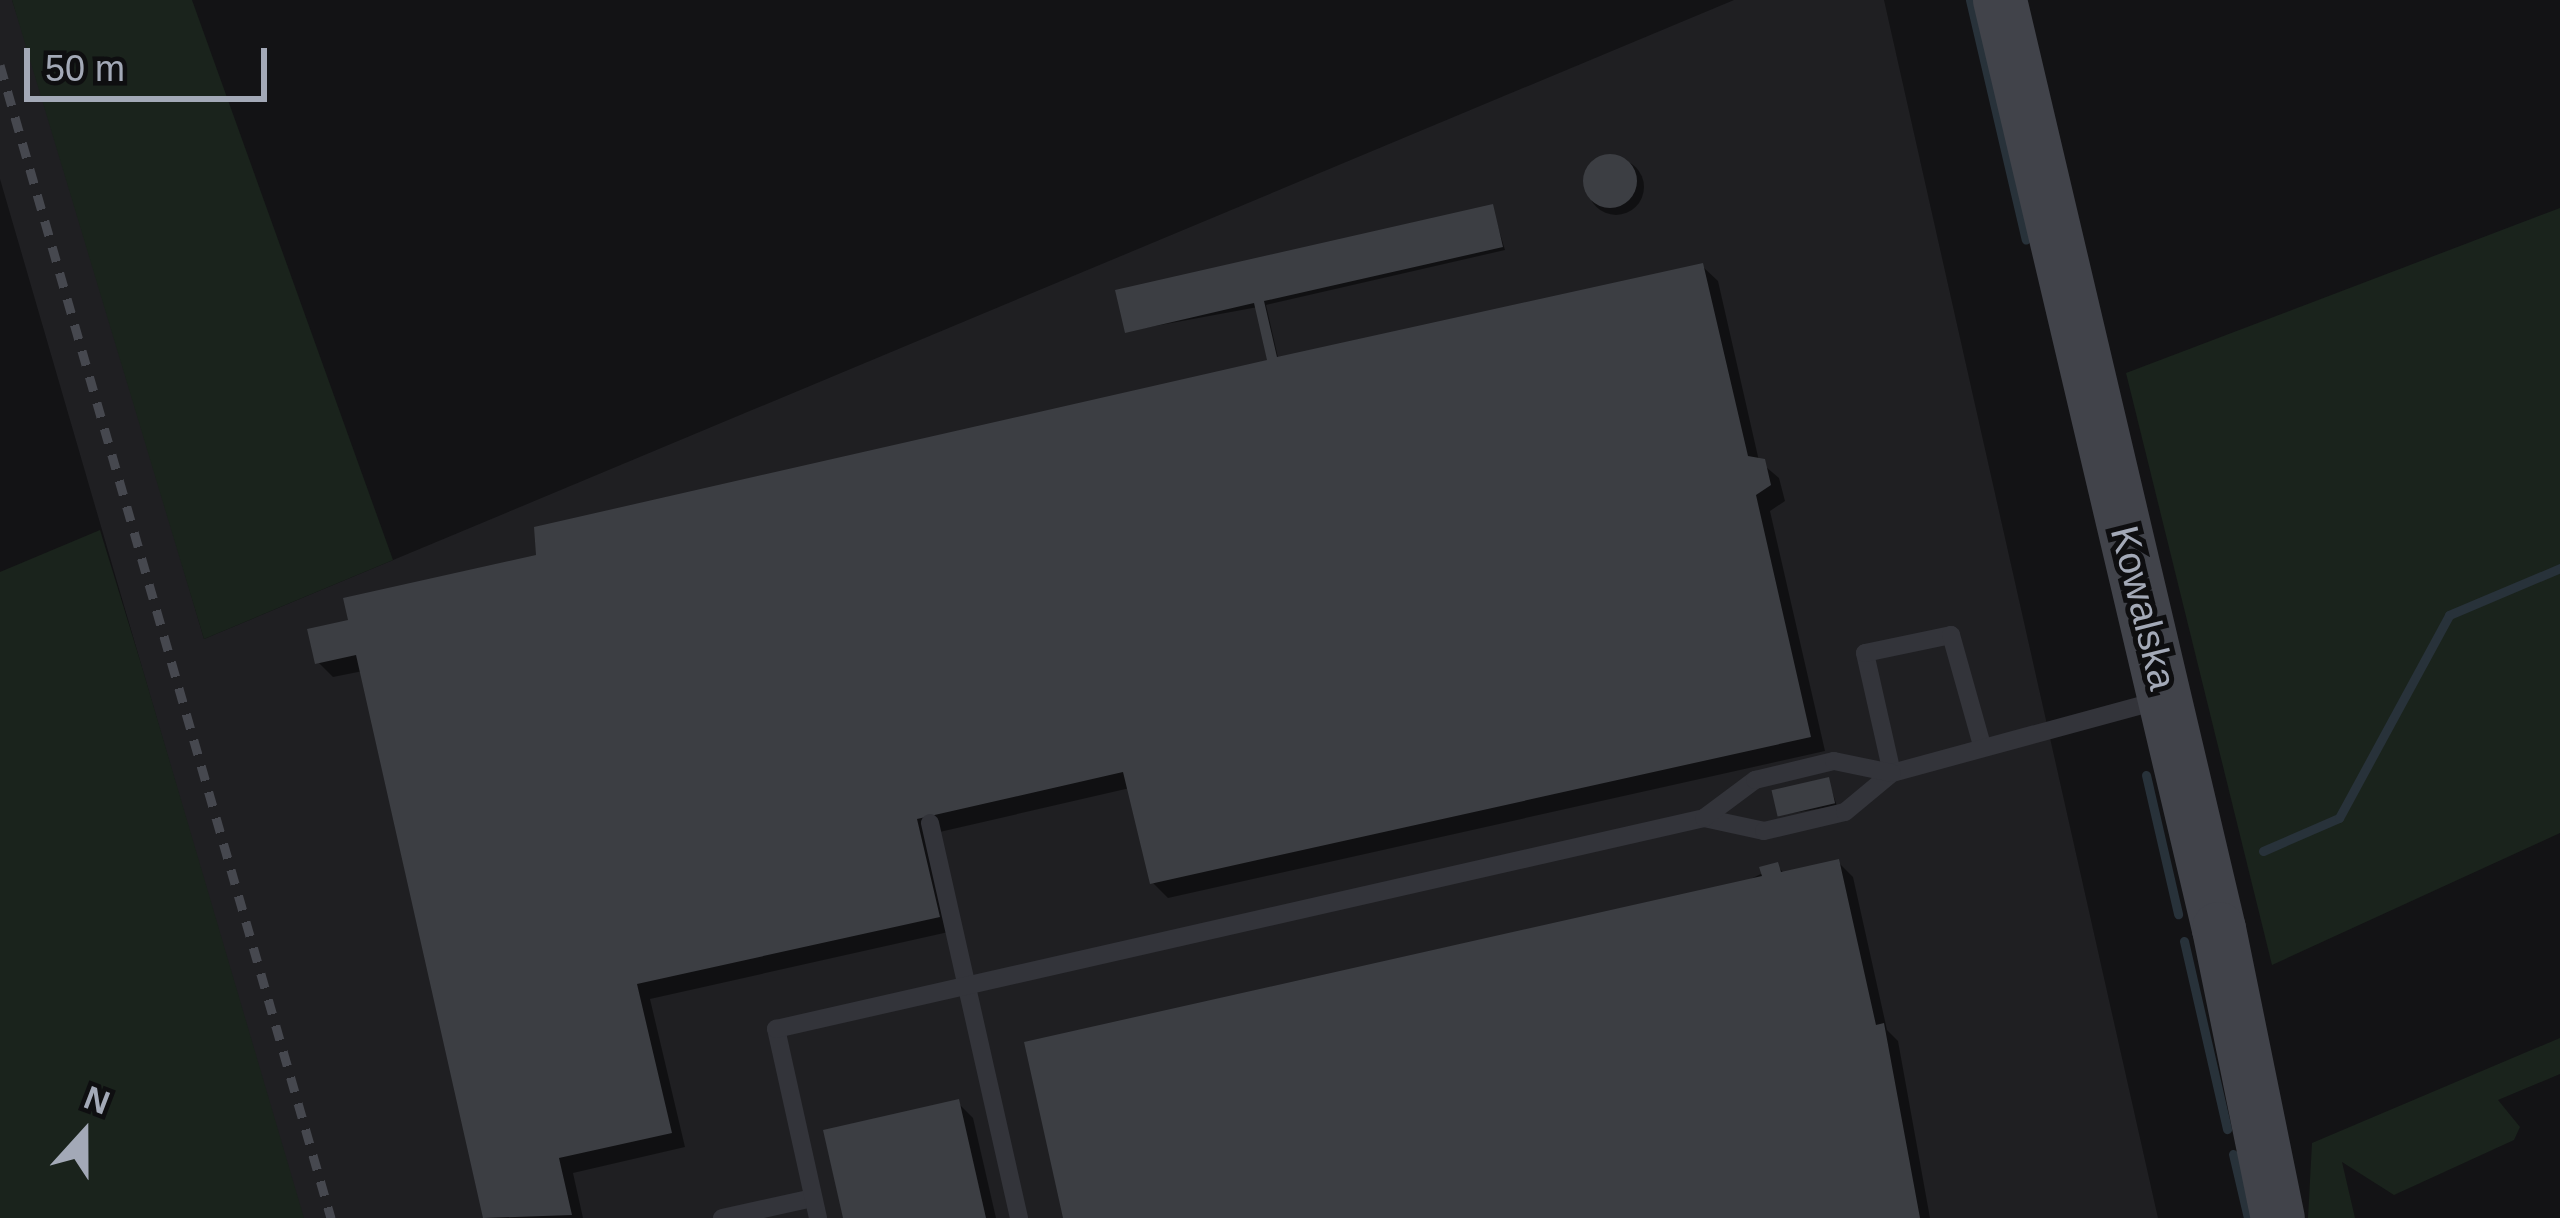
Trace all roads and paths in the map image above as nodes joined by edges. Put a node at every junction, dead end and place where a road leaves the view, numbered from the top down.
1 (2000, 0) edge
2 (2165, 699) junction
3 (1981, 742) junction
4 (1892, 773) junction
5 (1705, 818) junction
6 (930, 823) dead end
7 (968, 985) junction
8 (816, 1208) edge
9 (722, 1218) edge
10 (1019, 1218) edge
11 (2278, 1218) edge

1 - 2 street, Kowalska
2 - 3 lane
2 - 11 street, Kowalska
3 - 4 lane
3 - 4 lane
4 - 5 lane
4 - 5 lane
5 - 7 lane
6 - 7 lane
7 - 8 lane
7 - 10 lane
8 - 9 lane

